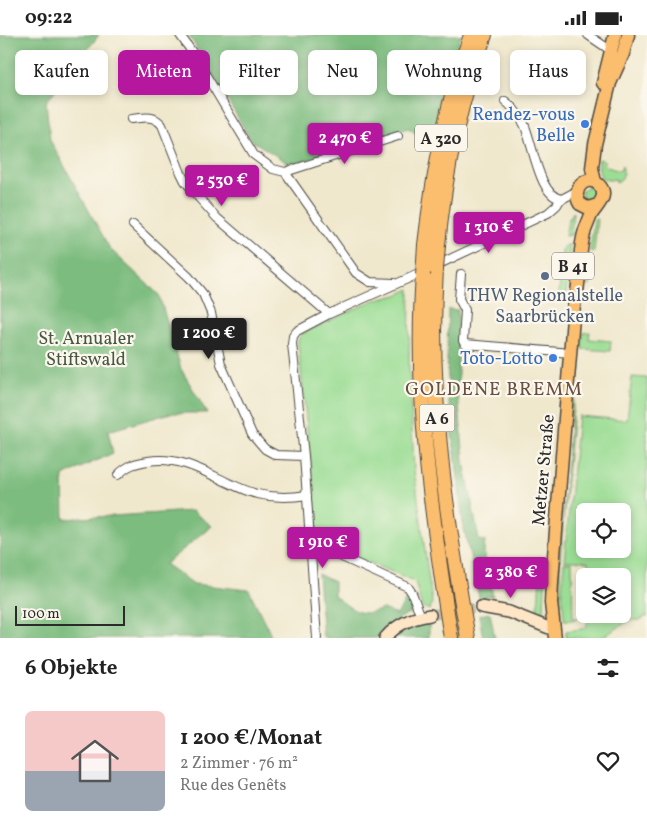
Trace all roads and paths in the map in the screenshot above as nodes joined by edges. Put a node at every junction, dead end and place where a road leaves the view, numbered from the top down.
1 (180, 35) edge
2 (471, 35) edge
3 (485, 35) edge
4 (588, 35) edge
5 (615, 35) edge
6 (628, 35) edge
7 (612, 50) junction
8 (620, 62) junction
9 (504, 101) dead end
10 (131, 119) dead end
11 (398, 136) dead end
12 (285, 172) junction
13 (582, 192) junction
14 (560, 199) junction
15 (598, 205) junction
16 (133, 225) dead end
17 (432, 245) junction
18 (436, 269) joint
19 (461, 273) dead end
20 (423, 275) joint
21 (398, 283) junction
22 (574, 305) junction
23 (329, 314) junction
24 (570, 353) junction
25 (304, 456) junction
26 (118, 475) dead end
27 (307, 495) junction
28 (333, 553) dead end
29 (481, 607) tunnel mouth
30 (425, 616) joint
31 (554, 634) edge
32 (317, 638) edge
33 (384, 638) edge
34 (451, 638) edge
35 (468, 638) edge

1 - 12 street
2 - 17 highway, A 320
3 - 17 highway, A 320
4 - 7 street
5 - 7 main road
6 - 8 main road
7 - 8 street
7 - 13 main road
8 - 13 main road
9 - 14 street
10 - 23 street
11 - 12 street
12 - 21 street
13 - 14 street
13 - 15 main road
13 - 15 main road
13 - 22 main road, Metzer Straße / B 41
14 - 21 street
15 - 22 main road, Metzer Straße / B 41
16 - 25 street
17 - 18 highway, A 320, bridge
17 - 20 highway, A 320, bridge
18 - 35 highway, A 6
19 - 24 street
20 - 34 highway, A 6
21 - 23 street
22 - 24 main road, Metzer Straße / B 41
23 - 25 street
24 - 31 main road, Metzer Straße
25 - 27 street
26 - 27 street
27 - 32 street
28 - 30 street
29 - 31 street
30 - 33 street

